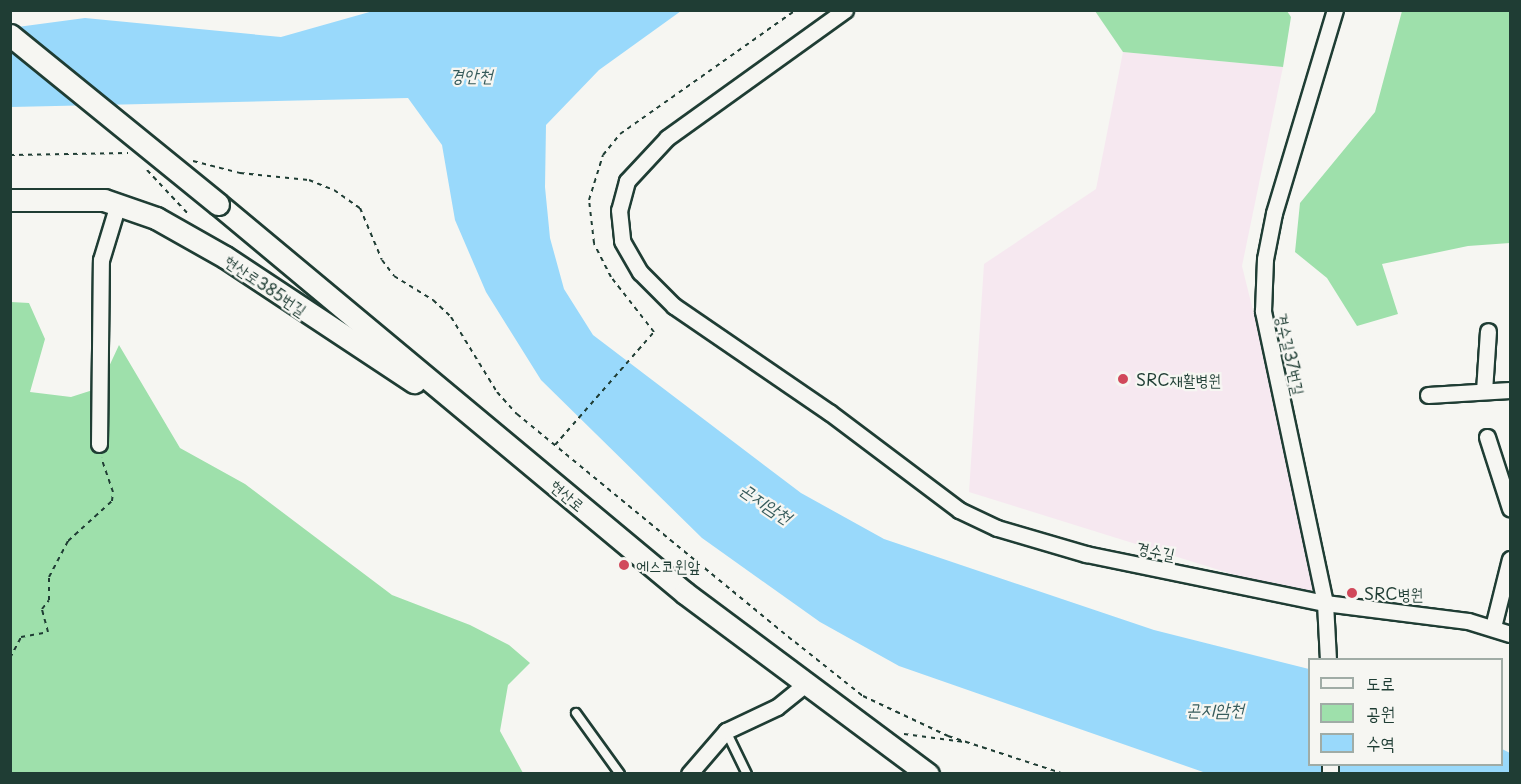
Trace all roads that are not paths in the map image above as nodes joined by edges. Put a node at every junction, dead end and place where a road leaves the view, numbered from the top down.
1 (845, 10) edge
2 (1335, 10) edge
3 (10, 35) edge
4 (10, 200) edge
5 (118, 204) junction
6 (1488, 332) dead end
7 (1484, 390) junction
8 (1510, 390) edge
9 (1428, 394) dead end
10 (498, 436) junction
11 (1487, 437) dead end
12 (99, 444) road end
13 (1510, 508) edge
14 (1510, 559) edge
15 (1325, 603) junction
16 (1493, 627) junction
17 (1510, 634) edge
18 (1328, 658) edge
19 (807, 683) junction
20 (576, 713) dead end
21 (726, 731) junction
22 (620, 774) edge
23 (689, 774) edge
24 (747, 774) edge
25 (928, 774) edge

1 - 15 street, 경수길
2 - 15 street, 경수길37번길
3 - 10 street, 현산로, bridge
4 - 5 street, 현산로385번길
5 - 10 street, 현산로385번길
5 - 12 street
6 - 7 street
7 - 8 street
7 - 9 street
10 - 19 street, 현산로
11 - 13 street
14 - 16 street
15 - 16 street, 경수길
15 - 18 street, 경수길37번길
16 - 17 street, 경수길
19 - 21 street
19 - 25 street, 현산로
20 - 22 lane
21 - 23 street
21 - 24 lane

